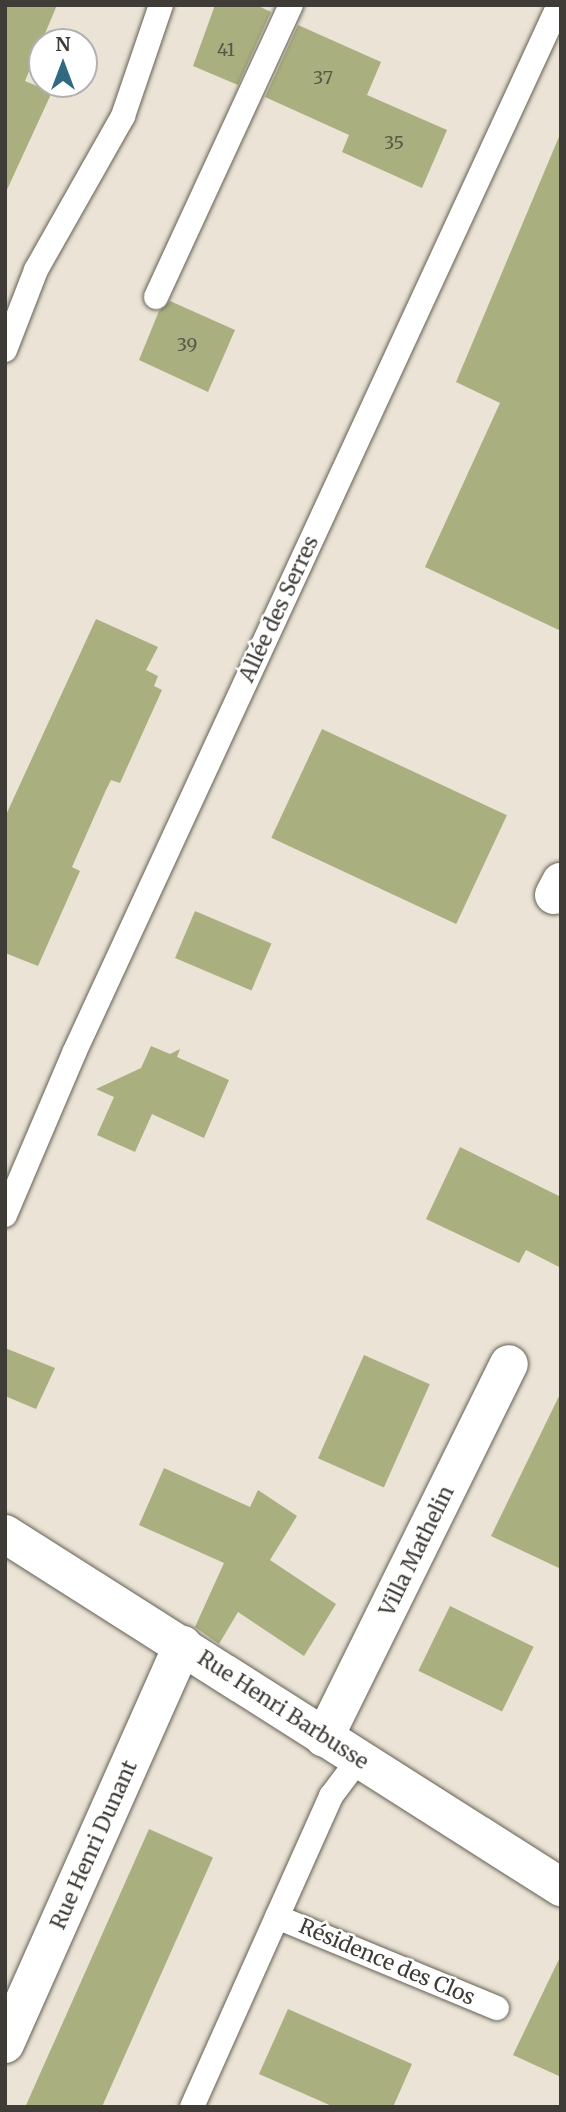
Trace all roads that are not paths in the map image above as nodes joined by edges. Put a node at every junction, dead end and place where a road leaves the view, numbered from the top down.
1 (161, 5) edge
2 (291, 5) edge
3 (559, 5) edge
4 (156, 297) dead end
5 (5, 350) edge
6 (5, 1215) edge
7 (509, 1364) dead end
8 (5, 1534) edge
9 (183, 1645) junction
10 (324, 1738) junction
11 (359, 1759) junction
12 (561, 1887) edge
13 (277, 1917) junction
14 (497, 2008) dead end
15 (5, 2044) edge
16 (192, 2107) edge

1 - 5 lane
2 - 4 lane
3 - 6 lane, Allée des Serres
7 - 10 street, Villa Mathelin
8 - 9 street, Rue Henri Barbusse
9 - 10 street, Rue Henri Barbusse
9 - 15 street, Rue Henri Dunant
10 - 11 street, Rue Henri Barbusse
11 - 12 street, Rue Henri Barbusse
11 - 13 lane
13 - 14 lane, Résidence des Clos
13 - 16 lane

